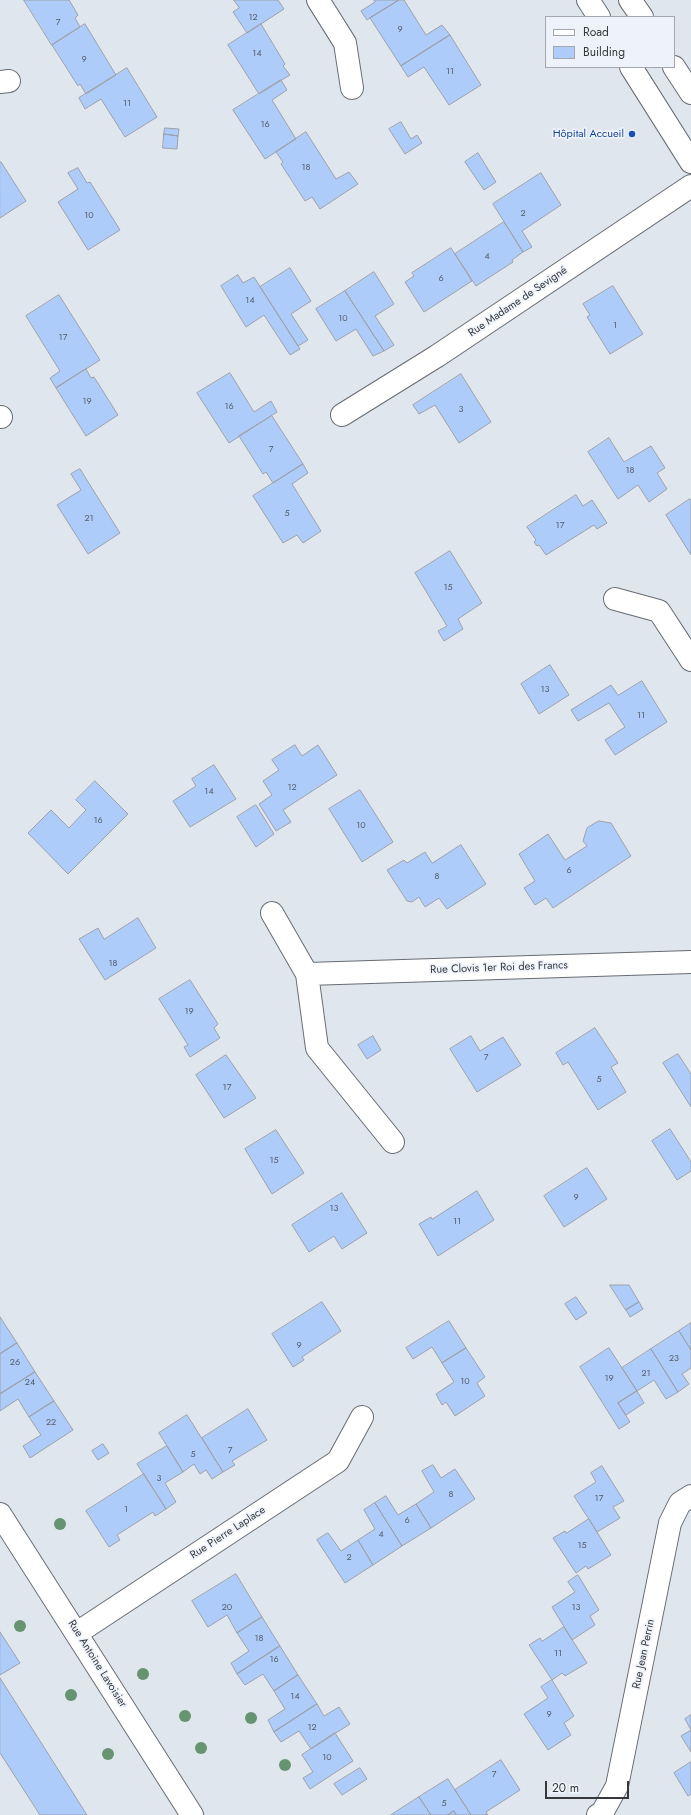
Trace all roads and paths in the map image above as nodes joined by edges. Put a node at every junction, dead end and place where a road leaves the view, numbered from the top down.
1 (318, 0) edge
2 (588, 0) edge
3 (630, 0) edge
4 (598, 16) edge
5 (641, 16) edge
6 (631, 68) edge
7 (675, 68) edge
8 (352, 88) dead end
9 (691, 93) edge
10 (691, 162) edge
11 (691, 186) edge
12 (342, 415) dead end
13 (615, 599) dead end
14 (691, 660) edge
15 (272, 913) dead end
16 (691, 962) edge
17 (307, 974) junction
18 (393, 1142) dead end
19 (362, 1417) dead end
20 (691, 1496) edge
21 (0, 1514) edge
22 (77, 1633) junction
23 (602, 1814) edge
24 (192, 1815) edge

1 - 8 street
2 - 4 street
3 - 5 street
6 - 10 street
7 - 9 street
11 - 12 street, Rue Madame de Sevigné
13 - 14 street
15 - 17 street
16 - 17 street, Rue Clovis 1er Roi des Francs
17 - 18 street
19 - 22 street, Rue Pierre Laplace
20 - 23 street, Rue Jean Perrin
21 - 22 street, Rue Antoine Lavoisier
22 - 24 street, Rue Antoine Lavoisier

